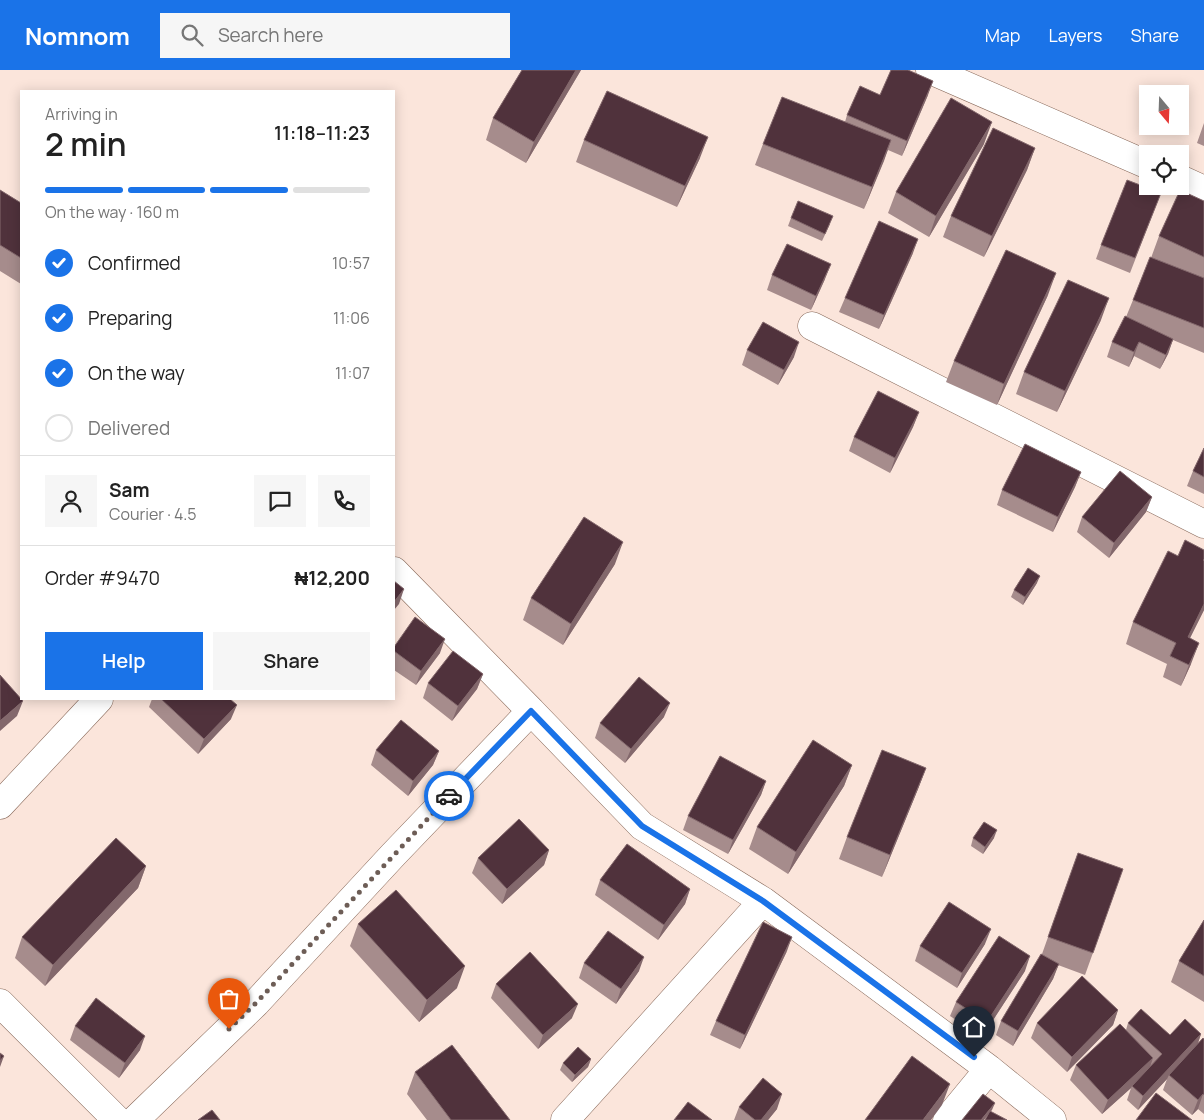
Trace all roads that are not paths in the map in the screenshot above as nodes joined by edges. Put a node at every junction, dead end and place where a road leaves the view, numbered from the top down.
1 (930, 70) edge
2 (1139, 161) edge
3 (1189, 183) edge
4 (1204, 190) edge
5 (812, 326) dead end
6 (1204, 524) edge
7 (395, 573) edge
8 (98, 700) edge
9 (531, 711) junction
10 (0, 805) edge
11 (763, 901) junction
12 (0, 1003) edge
13 (988, 1068) junction
14 (117, 1120) edge
15 (134, 1120) edge
16 (566, 1120) edge
17 (947, 1120) edge
18 (1052, 1120) edge

1 - 2 street
3 - 4 street
5 - 6 street
7 - 9 street
8 - 10 street
9 - 11 street
9 - 15 street
11 - 13 street
11 - 16 street
12 - 14 street
13 - 17 street
13 - 18 street

